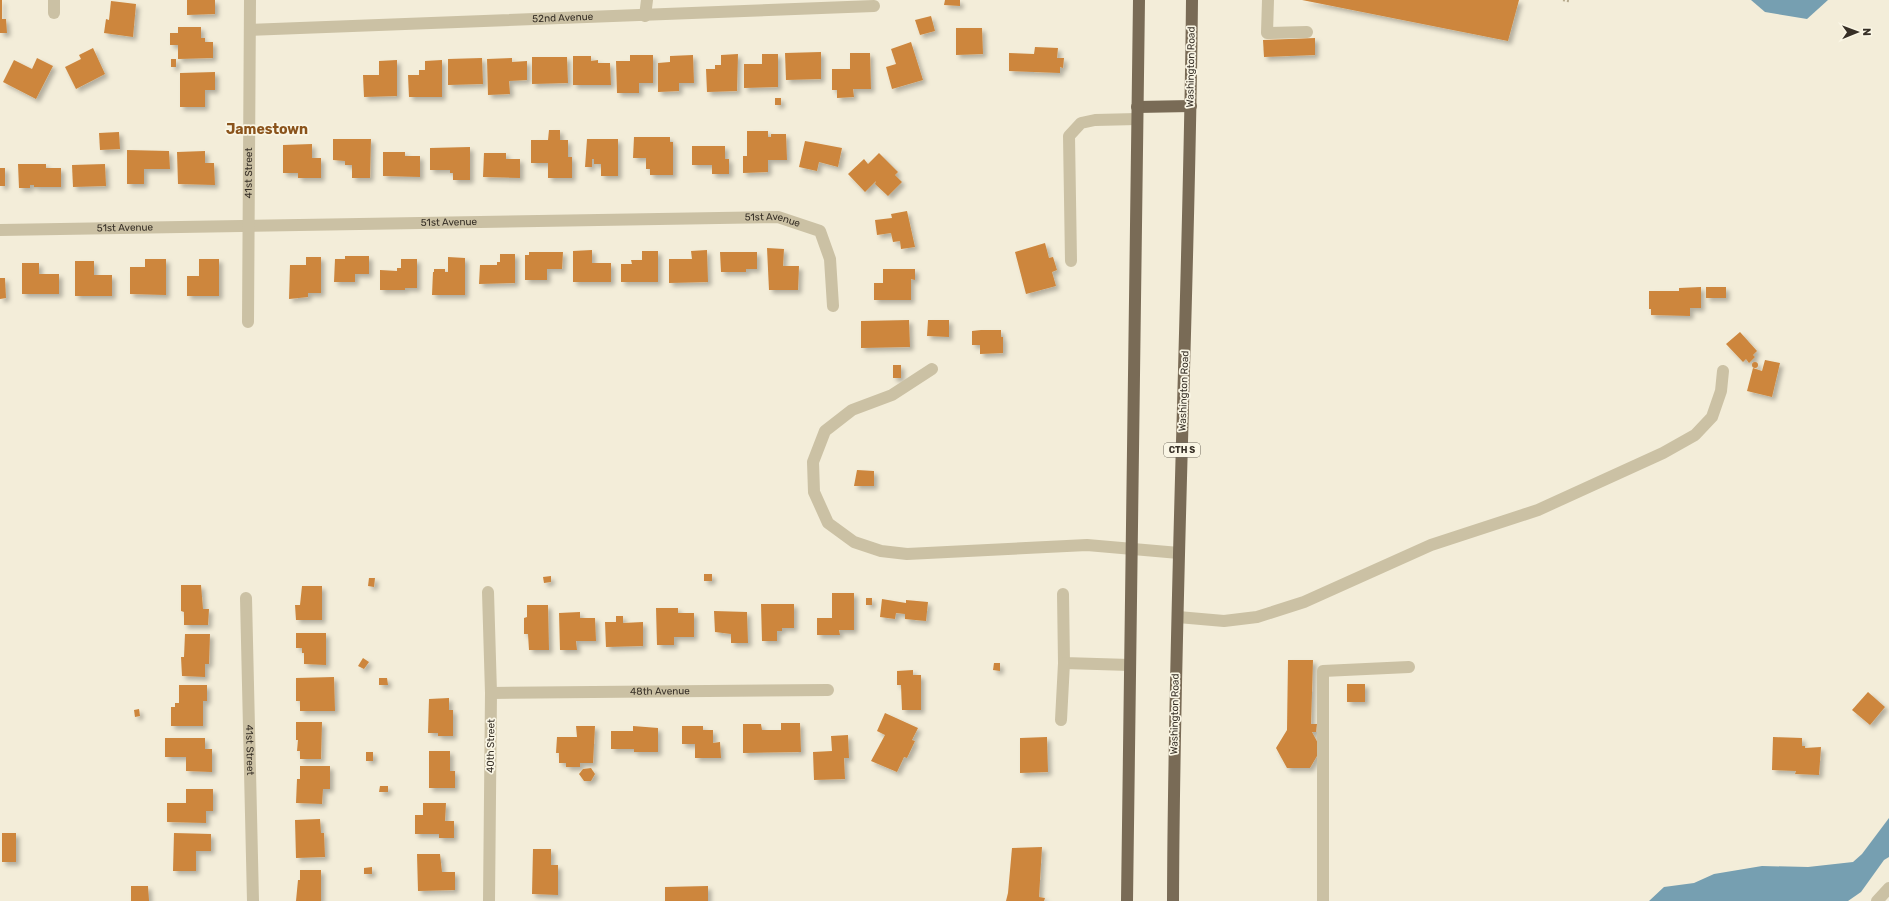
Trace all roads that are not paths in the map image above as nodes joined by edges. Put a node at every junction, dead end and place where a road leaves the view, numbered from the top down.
1 (54, 0) edge
2 (250, 0) edge
3 (647, 0) edge
4 (1139, 0) edge
5 (1192, 0) edge
6 (1268, 0) edge
7 (874, 6) dead end
8 (54, 14) dead end
9 (645, 16) junction
10 (250, 30) junction
11 (1307, 32) dead end
12 (1137, 106) junction
13 (1191, 106) junction
14 (1137, 119) junction
15 (248, 225) junction
16 (0, 230) edge
17 (1071, 261) dead end
18 (833, 306) dead end
19 (248, 322) dead end
20 (932, 369) dead end
21 (1723, 371) dead end
22 (1132, 549) junction
23 (1179, 553) junction
24 (488, 592) dead end
25 (1063, 594) dead end
26 (246, 598) dead end
27 (1178, 617) junction
28 (1064, 662) junction
29 (1130, 665) junction
30 (1409, 667) dead end
31 (828, 690) dead end
32 (492, 693) junction
33 (1061, 720) dead end
34 (1889, 888) edge
35 (253, 901) edge
36 (489, 901) edge
37 (1128, 901) edge
38 (1172, 901) edge
39 (1324, 901) edge
40 (1878, 901) edge

1 - 8 street
2 - 10 street, 41st Street
3 - 9 street
4 - 12 main road
5 - 13 main road, Washington Road / CTH S
6 - 11 street
7 - 9 street, 52nd Avenue
9 - 10 street, 52nd Avenue
10 - 15 street, 41st Street
12 - 13 main road
12 - 14 main road
13 - 23 main road, Washington Road / CTH S
14 - 17 street
14 - 22 main road
15 - 16 street, 51st Avenue
15 - 18 street, 51st Avenue
15 - 19 street, 41st Street
20 - 22 street
21 - 27 street
22 - 23 street
22 - 29 main road
23 - 27 main road, Washington Road / CTH S
24 - 32 street, 40th Street
25 - 28 street
26 - 35 street, 41st Street
27 - 38 main road, Washington Road / CTH S
28 - 29 street
28 - 33 street
29 - 37 main road
30 - 39 street
31 - 32 street, 48th Avenue
32 - 36 street, 40th Street
34 - 40 street

